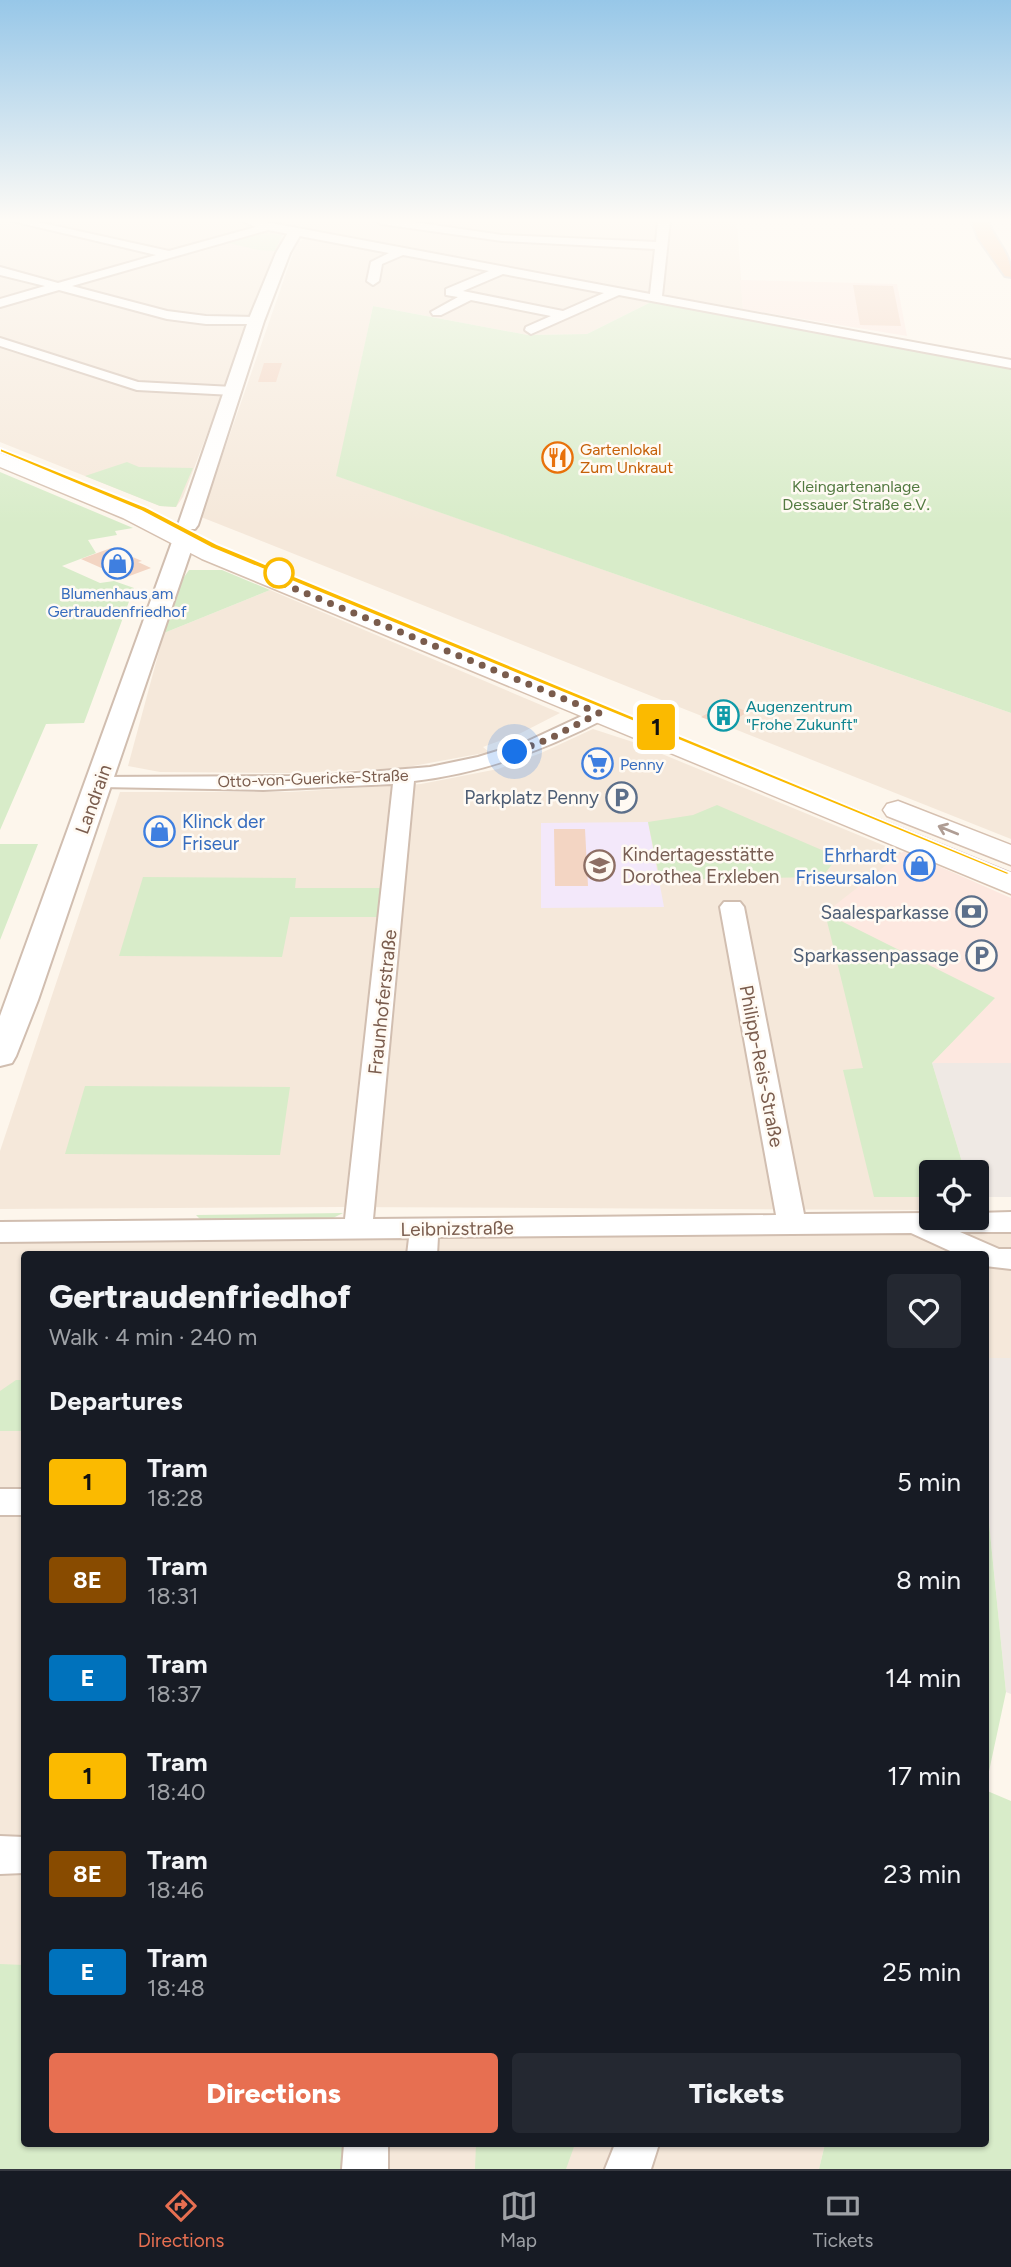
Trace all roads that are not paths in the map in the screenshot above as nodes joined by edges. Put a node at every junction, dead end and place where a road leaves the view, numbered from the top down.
1 (256, 322) edge
2 (548, 322) edge
3 (786, 322) edge
4 (531, 330) dead end
5 (0, 342) edge
6 (1011, 364) edge
7 (233, 391) junction
8 (0, 459) edge
9 (186, 534) junction
10 (599, 713) junction
11 (404, 776) junction
12 (100, 781) junction
13 (1011, 856) edge
14 (1011, 884) edge
15 (732, 907) dead end
16 (0, 1056) edge
17 (1011, 1222) edge
18 (914, 1224) junction
19 (792, 1225) junction
20 (359, 1228) junction
21 (0, 1232) edge
22 (423, 1242) edge
23 (976, 1251) edge
24 (989, 1256) edge
25 (1011, 1259) edge
26 (0, 1502) edge
27 (21, 1502) edge
28 (0, 1855) edge
29 (21, 1855) edge
30 (366, 2147) edge
31 (636, 2147) edge
32 (365, 2169) edge
33 (628, 2169) edge

1 - 7 street, Landrain
2 - 4 street
3 - 6 street
5 - 7 street
7 - 9 street, Landrain
8 - 9 main road
9 - 10 main road
9 - 12 street, Landrain
13 -> 9 main road
10 - 11 street, Otto-von-Guericke-Straße
10 - 14 main road
11 - 12 street, Otto-von-Guericke-Straße
11 - 20 street, Fraunhoferstraße
12 - 16 street, Landrain
15 - 19 street, Philipp-Reis-Straße
17 - 18 street, Leibnizstraße
18 - 19 street, Leibnizstraße
18 - 23 street, Leibnizstraße
19 - 22 street, Leibnizstraße
20 - 21 street, Leibnizstraße
20 - 22 street, Leibnizstraße
24 - 25 street, Leibnizstraße
26 - 27 street
28 - 29 street
30 - 32 street
31 - 33 street

